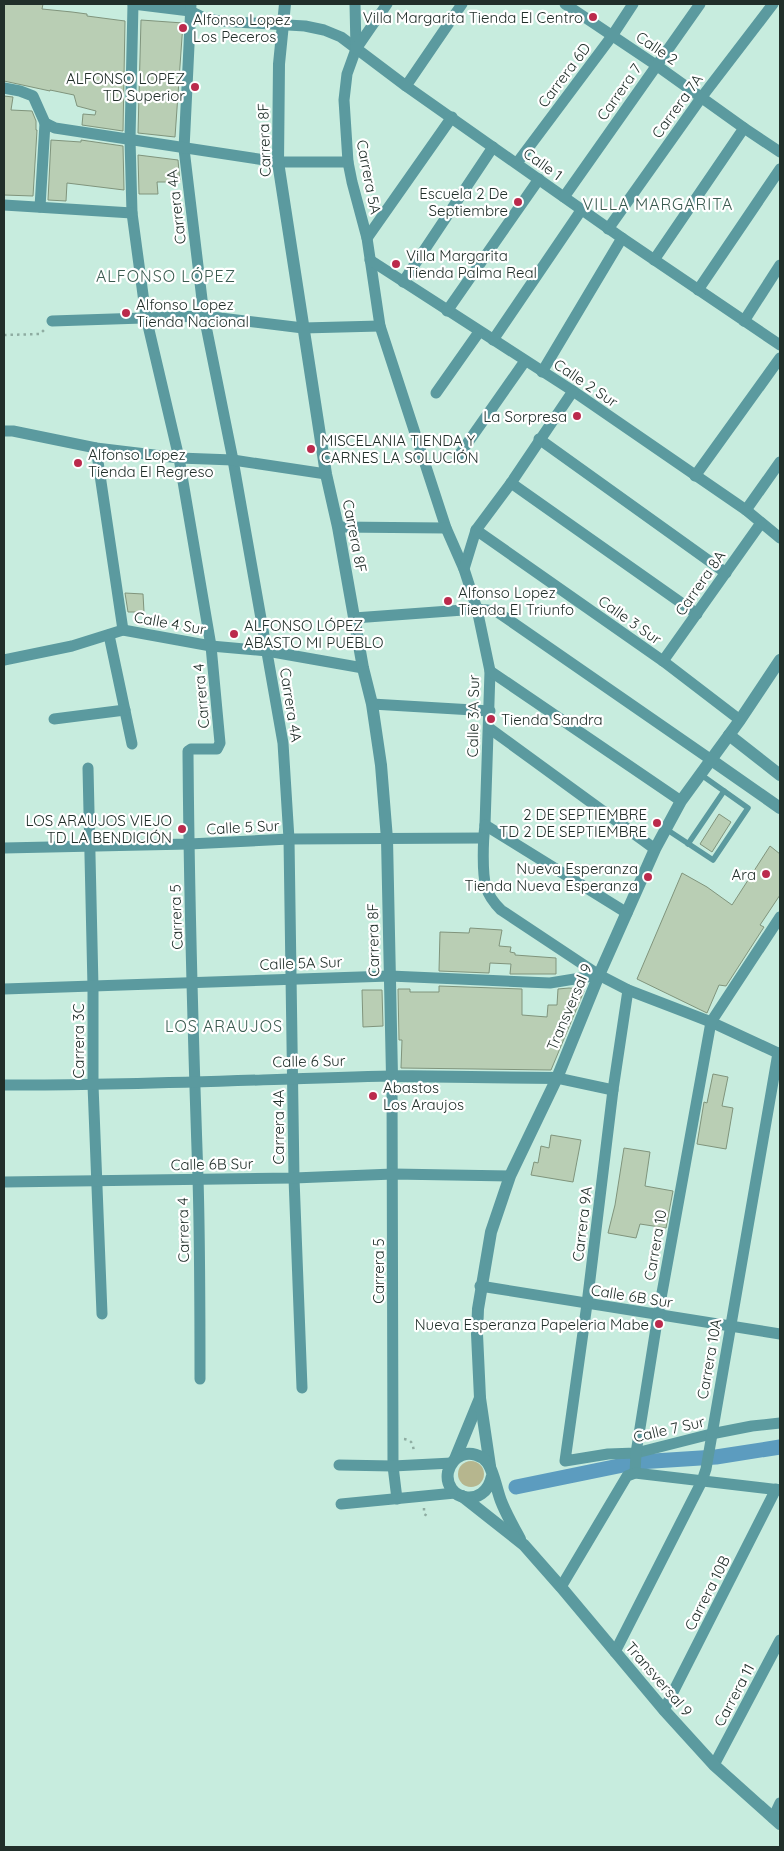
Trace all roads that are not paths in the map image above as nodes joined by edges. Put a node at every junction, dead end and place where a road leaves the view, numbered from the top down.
1 (133, 4) edge
2 (285, 4) edge
3 (355, 4) edge
4 (387, 4) edge
5 (462, 4) edge
6 (633, 4) edge
7 (700, 4) edge
8 (773, 4) edge
9 (568, 5) edge
10 (191, 8) edge
11 (283, 24) junction
12 (612, 36) junction
13 (356, 49) junction
14 (656, 65) junction
15 (406, 86) junction
16 (4, 88) edge
17 (701, 98) junction
18 (452, 117) junction
19 (45, 123) junction
20 (744, 128) junction
21 (130, 140) junction
22 (494, 147) junction
23 (184, 149) junction
24 (780, 152) edge
25 (278, 162) junction
26 (348, 162) junction
27 (517, 163) junction
28 (780, 169) edge
29 (539, 180) junction
30 (564, 197) junction
31 (4, 205) edge
32 (40, 208) junction
33 (582, 209) junction
34 (132, 213) junction
35 (608, 229) junction
36 (367, 238) junction
37 (622, 238) junction
38 (370, 260) junction
39 (654, 260) junction
40 (780, 265) edge
41 (403, 282) junction
42 (698, 290) junction
43 (447, 311) junction
44 (204, 316) junction
45 (146, 318) junction
46 (52, 321) road end
47 (744, 321) junction
48 (380, 326) junction
49 (303, 328) junction
50 (480, 332) junction
51 (493, 340) junction
52 (780, 345) edge
53 (780, 358) edge
54 (525, 361) junction
55 (542, 372) junction
56 (573, 391) junction
57 (436, 393) dead end
58 (4, 431) edge
59 (539, 439) junction
60 (96, 448) junction
61 (179, 458) junction
62 (457, 458) dead end
63 (233, 460) junction
64 (780, 462) edge
65 (326, 474) junction
66 (695, 476) junction
67 (511, 483) junction
68 (746, 510) junction
69 (761, 522) junction
70 (338, 527) junction
71 (446, 528) junction
72 (476, 530) junction
73 (780, 538) edge
74 (464, 569) junction
75 (726, 573) junction
76 (477, 609) junction
77 (697, 614) junction
78 (354, 618) junction
79 (123, 630) junction
80 (109, 635) junction
81 (211, 646) junction
82 (267, 651) junction
83 (4, 660) edge
84 (780, 660) edge
85 (663, 661) junction
86 (363, 668) junction
87 (490, 671) junction
88 (372, 704) junction
89 (126, 710) junction
90 (490, 711) junction
91 (54, 719) dead end
92 (740, 720) junction
93 (489, 728) junction
94 (729, 735) junction
95 (132, 744) dead end
96 (188, 752) joint
97 (710, 759) junction
98 (88, 768) dead end
99 (700, 774) junction
100 (780, 774) edge
101 (724, 791) junction
102 (680, 801) junction
103 (780, 808) edge
104 (485, 825) junction
105 (666, 829) junction
106 (483, 838) junction
107 (387, 839) junction
108 (288, 840) junction
109 (189, 844) junction
110 (688, 844) junction
111 (90, 846) junction
112 (4, 848) edge
113 (655, 849) junction
114 (627, 913) junction
115 (780, 917) edge
116 (599, 975) junction
117 (390, 976) junction
118 (290, 978) junction
119 (193, 982) junction
120 (93, 987) junction
121 (4, 989) edge
122 (628, 990) junction
123 (711, 1022) junction
124 (779, 1053) edge
125 (392, 1076) junction
126 (293, 1078) junction
127 (557, 1078) junction
128 (193, 1081) junction
129 (4, 1085) edge
130 (93, 1086) junction
131 (613, 1090) junction
132 (393, 1174) junction
133 (510, 1176) junction
134 (294, 1178) junction
135 (198, 1179) junction
136 (97, 1180) junction
137 (4, 1182) edge
138 (480, 1286) junction
139 (587, 1304) junction
140 (102, 1314) dead end
141 (658, 1315) junction
142 (730, 1326) junction
143 (780, 1334) edge
144 (200, 1378) dead end
145 (302, 1388) dead end
146 (480, 1398) junction
147 (780, 1423) edge
148 (711, 1434) junction
149 (453, 1461) junction
150 (565, 1461) joint
151 (339, 1465) dead end
152 (634, 1465) junction
153 (393, 1466) junction
154 (491, 1471) junction
155 (702, 1481) junction
156 (778, 1489) edge
157 (459, 1494) junction
158 (397, 1499) junction
159 (342, 1504) dead end
160 (524, 1545) junction
161 (561, 1587) junction
162 (780, 1640) edge
163 (615, 1652) junction
164 (664, 1710) junction
165 (714, 1765) junction
166 (780, 1803) edge
167 (776, 1821) edge

1 - 10 street, Calle 1
1 - 21 street, Carrera 4
2 - 11 street, Carrera 8F
3 - 13 street, Carrera 5A
4 - 13 street
5 - 15 street
6 - 12 street, Carrera 6D
7 - 14 street, Carrera 7
8 - 17 street, Carrera 7A
9 - 12 street, Calle 2
10 - 11 street, Calle 1
10 - 23 street, Carrera 4A
11 - 13 street, Calle 1
11 - 25 street, Carrera 8F
12 - 14 street, Calle 2
12 - 27 street, Carrera 6D
13 - 15 street, Calle 1
13 - 26 street, Carrera 5A
14 - 17 street, Calle 2
14 - 30 street, Carrera 7
15 - 18 street, Calle 1
16 - 19 street
17 - 20 street, Calle 2
17 - 35 street, Carrera 7A
18 - 22 street, Calle 1
18 - 36 street
19 - 21 street
19 - 32 street
20 - 24 street, Calle 2
20 - 39 street
21 - 23 street
21 - 34 street, Carrera 4
22 - 27 street, Calle 1
22 - 41 street
23 - 25 street
23 - 44 street, Carrera 4A
25 - 26 street
25 - 49 street, Carrera 8F
26 - 36 street, Carrera 5A
27 - 29 street, Calle 1
28 - 42 street
29 - 30 street, Calle 1
29 - 43 street
30 - 33 street, Calle 1
31 - 32 street
32 - 34 street
33 - 35 street, Calle 1
33 - 51 street
34 - 45 street, Carrera 4
35 - 37 street, Calle 1
36 - 38 street, Carrera 5A
37 - 39 street, Calle 1
37 - 55 street
38 - 41 street, Calle 2 Sur
38 - 48 street, Carrera 5A
39 - 42 street, Calle 1
40 - 47 street
41 - 43 street, Calle 2 Sur
42 - 47 street, Calle 1
43 - 50 street, Calle 2 Sur
44 - 45 street
44 - 49 street
44 - 63 street, Carrera 4A
45 - 46 street
45 - 61 street, Carrera 4
47 - 52 street, Calle 1
48 - 49 street
48 - 71 street, Calle 3A Sur
49 - 65 street, Carrera 8F
50 - 51 street, Calle 2 Sur
50 - 57 street
51 - 54 street, Calle 2 Sur
53 - 66 street
54 - 55 street, Calle 2 Sur
54 - 62 street
55 - 56 street, Calle 2 Sur
56 - 59 street
56 - 66 street, Calle 2 Sur
58 - 60 street
59 - 67 street
59 - 75 street
60 - 61 street
60 - 79 street
61 - 63 street
61 - 81 street, Carrera 4
63 - 65 street
63 - 82 street, Carrera 4A
64 - 68 street
65 - 70 street, Carrera 8F
66 - 68 street, Calle 2 Sur
67 - 72 street
67 - 77 street
68 - 69 street, Calle 2 Sur
69 - 73 street, Calle 2 Sur
69 - 75 street, Carrera 8A
70 - 71 street
70 - 78 street, Carrera 8F
71 - 74 street, Calle 3A Sur
72 - 74 street
72 - 85 street, Calle 3 Sur
74 - 76 street, Calle 3A Sur
75 - 77 street, Carrera 8A
76 - 78 street
76 - 87 street, Calle 3A Sur
76 - 97 street
77 - 85 street, Carrera 8A
78 - 86 street, Carrera 8F
79 - 80 street, Calle 4 Sur
79 - 81 street, Calle 4 Sur
80 - 83 street, Calle 4 Sur
80 - 89 street
81 - 82 street, Calle 4 Sur
81 - 96 street, Carrera 4
82 - 86 street, Calle 4 Sur
82 - 108 street, Carrera 4A
84 - 92 street, Transversal 9
85 - 92 street, Calle 3 Sur
86 - 88 street, Carrera 8F
87 - 90 street, Calle 3A Sur
87 - 102 street
88 - 90 street
88 - 107 street, Carrera 8F
89 - 91 street
89 - 95 street
90 - 93 street, Calle 3A Sur
92 - 94 street, Transversal 9
93 - 104 street, Calle 3A Sur
93 - 113 street
94 - 97 street, Transversal 9
94 - 100 street
96 - 109 street, Carrera 5
97 - 99 street, Transversal 9
97 - 103 street
98 - 111 street, Carrera 3C
99 - 101 lane
99 - 102 street, Transversal 9
101 - 110 lane
101 - 110 lane
102 - 105 street, Transversal 9
104 - 106 street, Calle 3A Sur
104 - 114 street
105 - 110 lane
105 - 113 street, Transversal 9
106 - 107 street, Calle 5 Sur
106 - 116 street, Calle 3A Sur
107 - 108 street, Calle 5 Sur
107 - 117 street, Carrera 8F
108 - 109 street, Calle 5 Sur
108 - 118 street, Carrera 4A
109 - 111 street, Calle 5 Sur
109 - 119 street, Carrera 5
111 - 112 street, Calle 5 Sur
111 - 120 street, Carrera 3C
113 - 114 street, Transversal 9
114 - 116 street, Transversal 9
115 - 123 street
116 - 117 street, Calle 5A Sur
116 - 122 street, Calle 3A Sur
116 - 127 street, Transversal 9
117 - 118 street, Calle 5A Sur
117 - 125 street, Carrera 8F
118 - 119 street, Calle 5A Sur
118 - 126 street, Carrera 4A
119 - 120 street, Calle 5A Sur
119 - 128 street, Carrera 5
120 - 121 street, Calle 5A Sur
120 - 130 street, Carrera 3C
122 - 123 street, Calle 3A Sur
122 - 131 street, Carrera 9A
123 - 124 street, Calle 3A Sur
123 - 141 street, Carrera 10
124 - 142 street, Carrera 10A
125 - 126 street, Calle 6 Sur
125 - 127 street, Calle 6 Sur
125 - 132 street, Carrera 5
126 - 128 street, Calle 6 Sur
126 - 134 street, Carrera 4A
127 - 131 street, Calle 6 Sur
127 - 133 street, Transversal 9
128 - 130 street, Calle 6 Sur
128 - 135 street, Carrera 4
129 - 130 street, Calle 6 Sur
130 - 136 street, Carrera 3C
131 - 139 street, Carrera 9A
132 - 133 street, Calle 6B Sur
132 - 134 street, Calle 6B Sur
132 - 153 street, Carrera 5
133 - 138 street, Transversal 9
134 - 135 street, Calle 6B Sur
134 - 145 street, Carrera 4A
135 - 136 street, Calle 6B Sur
135 - 144 street, Carrera 4
136 - 137 street, Calle 6B Sur
136 - 140 street, Carrera 3C
138 - 139 street, Calle 6B Sur
138 - 146 street, Transversal 9
139 - 141 street, Calle 6B Sur
139 - 150 street, Carrera 9A
141 - 142 street, Calle 6B Sur
141 - 152 street, Carrera 10
142 - 143 street, Calle 6B Sur
142 - 148 street, Carrera 10A
146 - 149 street, Transversal 9
146 - 154 street, Transversal 9
147 - 148 street, Calle 7 Sur
148 - 152 street, Calle 7 Sur
148 - 155 street, Carrera 10A
149 - 153 street
149 - 154 street
149 - 157 street
150 - 152 street, Calle 7 Sur
151 - 153 street
152 - 155 street, Calle 7 Sur
152 - 161 street, Carrera 10
153 - 158 street, Carrera 5
154 - 157 street
154 - 160 street, Transversal 9
155 - 156 street, Calle 7 Sur
155 - 163 street, Carrera 10A
156 - 164 street, Carrera 10B
157 - 158 street
157 - 160 street, Transversal 9
158 - 159 street
160 - 161 street, Transversal 9
161 - 163 street, Transversal 9
162 - 165 street, Carrera 11
163 - 164 street, Transversal 9
164 - 165 street, Transversal 9
165 - 167 street, Transversal 9
166 - 167 street

